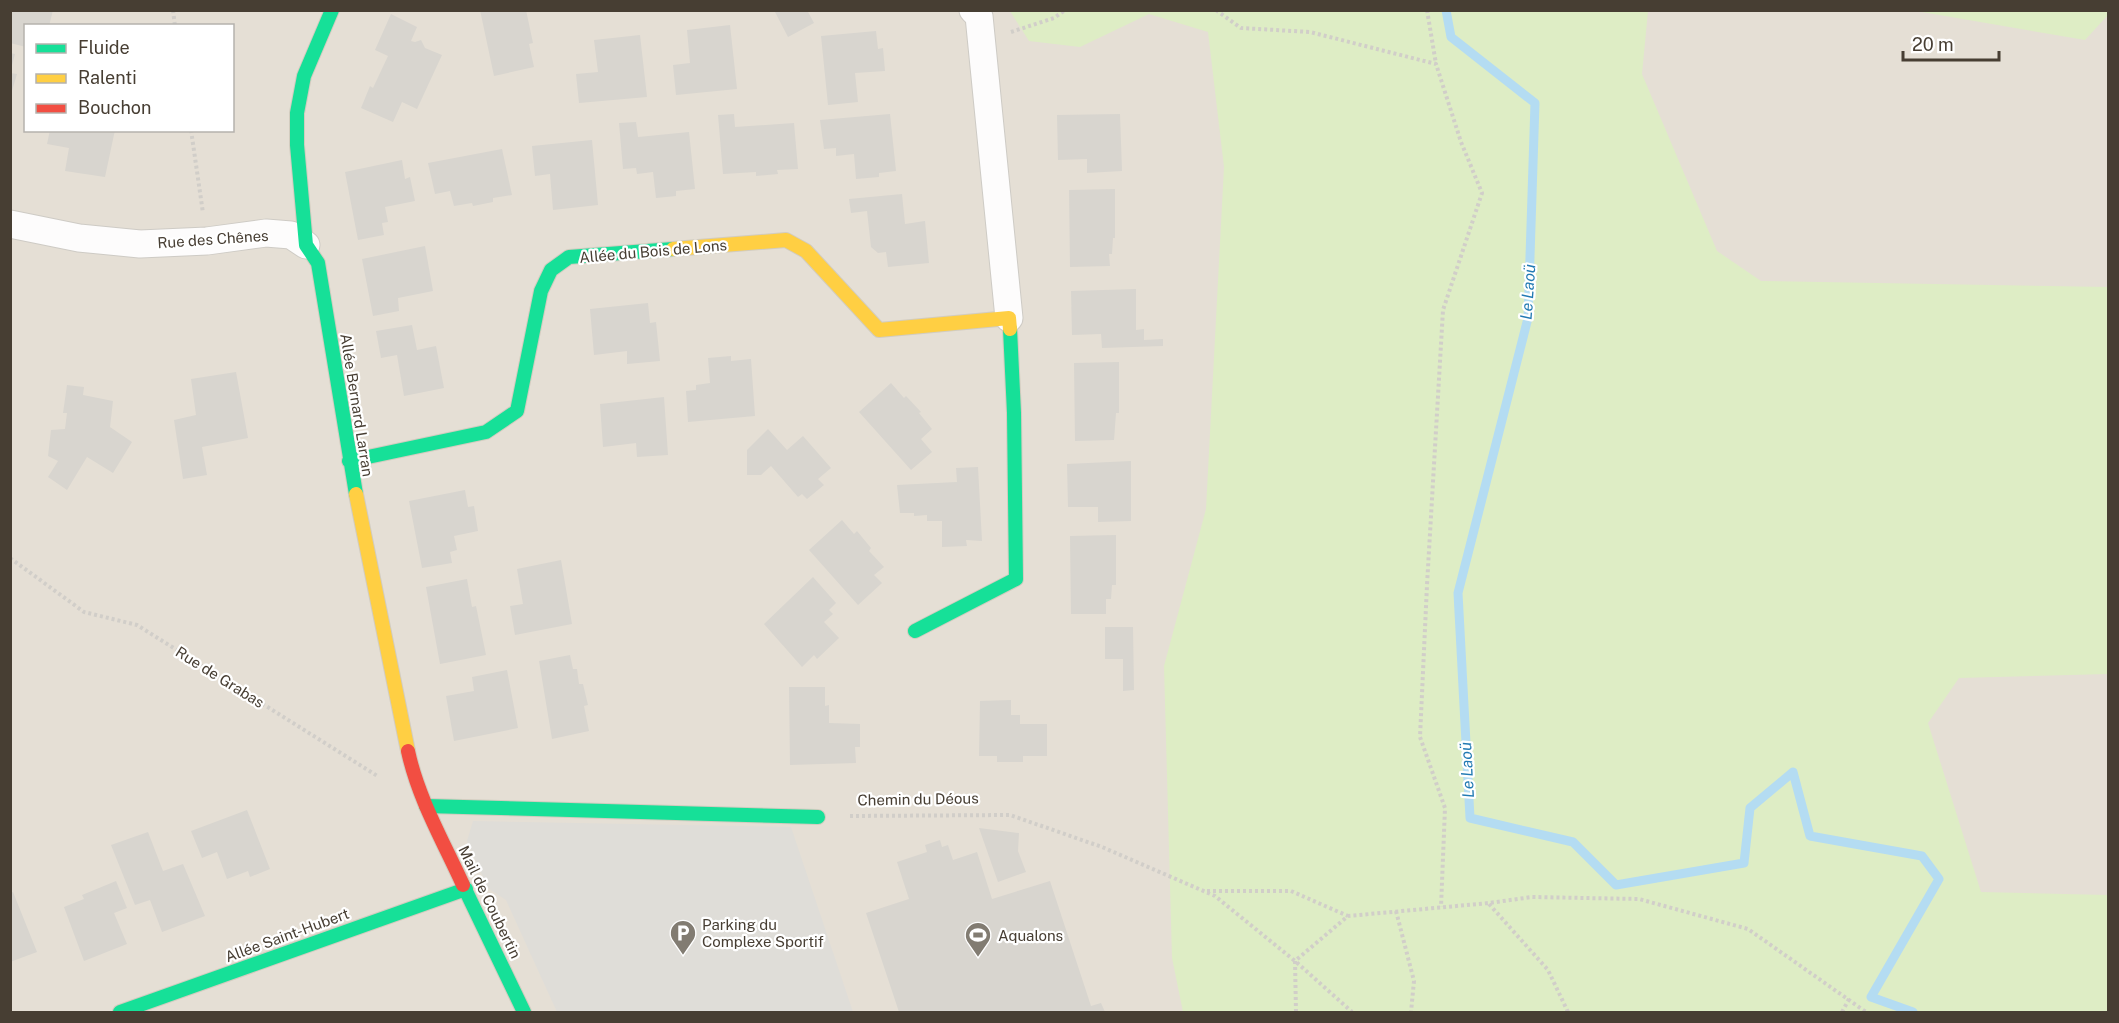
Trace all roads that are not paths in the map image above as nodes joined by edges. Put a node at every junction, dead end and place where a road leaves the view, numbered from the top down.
1 (332, 10) edge
2 (973, 10) edge
3 (10, 224) edge
4 (306, 245) junction
5 (1009, 318) junction
6 (349, 461) junction
7 (915, 631) dead end
8 (426, 806) junction
9 (818, 817) road end
10 (466, 889) junction
11 (120, 1012) edge
12 (525, 1012) edge

1 - 4 street, Allée Bernard Larran
2 - 5 street
3 - 4 street, Rue des Chênes
4 - 6 street, Allée Bernard Larran
5 - 6 street, Allée du Bois de Lons
5 - 7 street
6 - 8 street, Allée Bernard Larran
8 - 9 street
8 - 10 street, Mail de Coubertin
10 - 11 street, Allée Saint-Hubert
10 - 12 street, Mail de Coubertin

